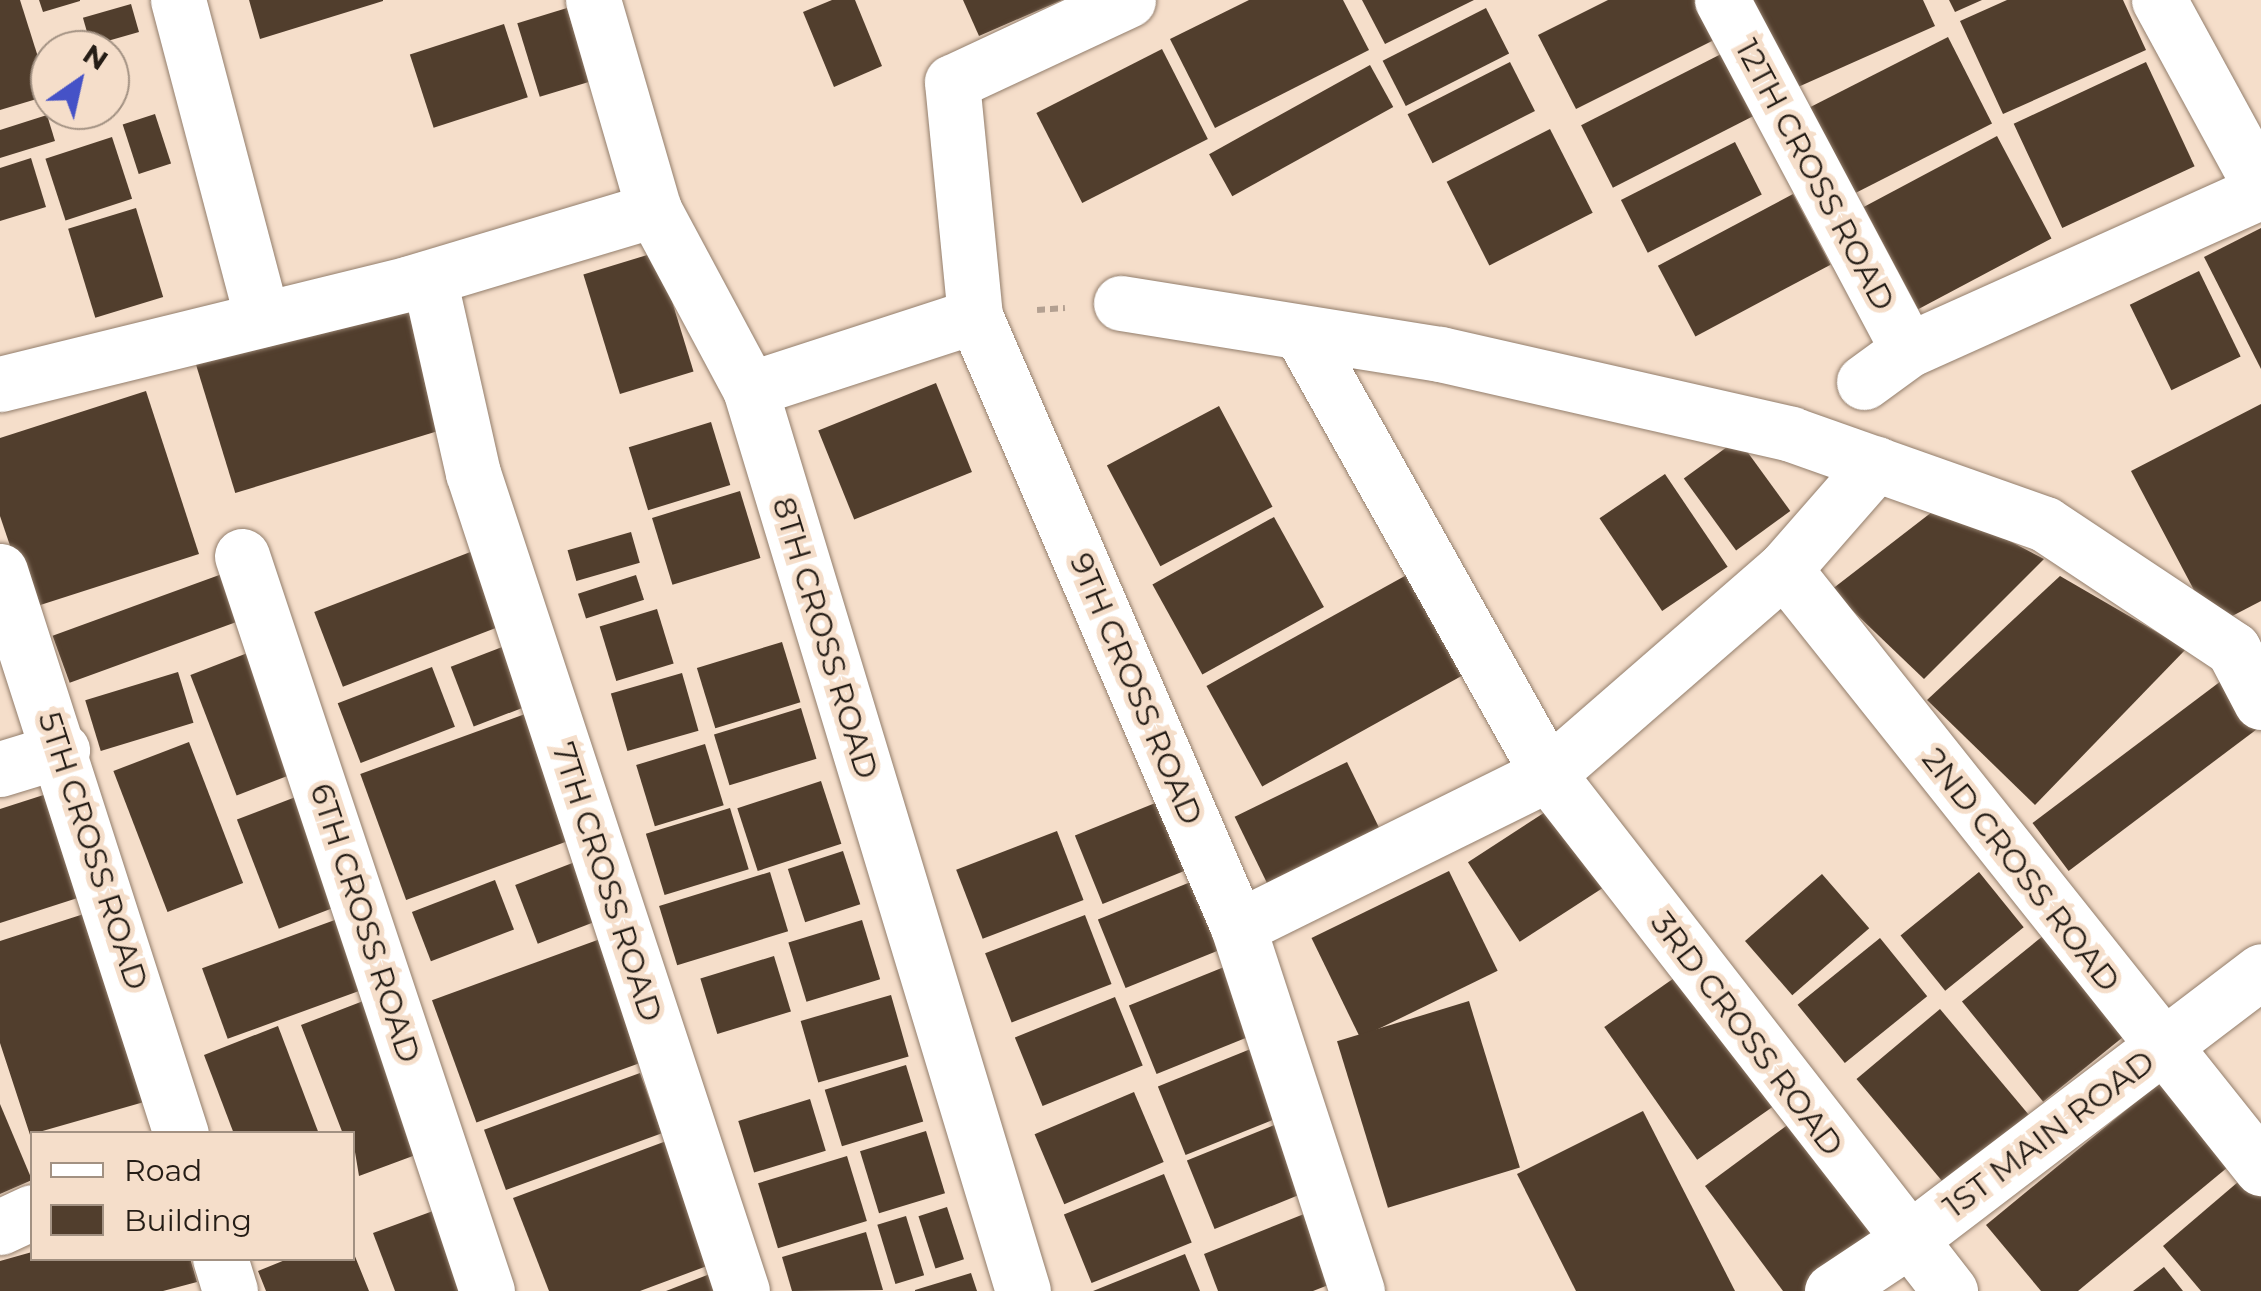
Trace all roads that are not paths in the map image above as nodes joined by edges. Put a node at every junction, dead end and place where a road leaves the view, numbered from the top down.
1 (178, 0) edge
2 (593, 0) edge
3 (1128, 0) edge
4 (1722, 0) edge
5 (2159, 0) edge
6 (2261, 189) edge
7 (654, 210) junction
8 (428, 278) junction
9 (1121, 303) road end
10 (975, 316) junction
11 (262, 319) junction
12 (1301, 332) junction
13 (1908, 350) junction
14 (1864, 382) dead end
15 (0, 384) edge
16 (750, 389) junction
17 (1876, 464) junction
18 (242, 556) dead end
19 (1784, 569) junction
20 (0, 571) edge
21 (2247, 642) edge
22 (2261, 702) edge
23 (62, 750) junction
24 (0, 769) edge
25 (1548, 774) junction
26 (1238, 928) junction
27 (2261, 971) edge
28 (2162, 1048) junction
29 (181, 1131) edge
30 (2261, 1168) edge
31 (30, 1213) edge
32 (0, 1227) edge
33 (1907, 1241) junction
34 (221, 1261) edge
35 (230, 1291) edge
36 (488, 1291) edge
37 (742, 1291) edge
38 (1023, 1291) edge
39 (1357, 1291) edge
40 (1832, 1291) edge
41 (1950, 1291) edge

1 - 11 street
2 - 7 street, 8TH CROSS ROAD
3 - 10 street, 9TH CROSS ROAD
4 - 13 street, 12TH CROSS ROAD
5 - 6 street
6 - 13 street
7 - 8 street
7 - 16 street, 8TH CROSS ROAD
8 - 11 street
8 - 37 street, 7TH CROSS ROAD
9 - 12 street
10 - 16 street
10 - 26 street, 9TH CROSS ROAD
11 - 15 street
12 - 17 street
12 - 25 street, 3RD CROSS ROAD
13 - 14 street
16 - 38 street, 8TH CROSS ROAD
17 - 19 street
17 - 21 street
18 - 36 street, 6TH CROSS ROAD
19 - 25 street
19 - 28 street, 2ND CROSS ROAD
20 - 23 street, 5TH CROSS ROAD
21 - 22 street
23 - 24 street
23 - 29 street, 5TH CROSS ROAD
25 - 26 street
25 - 33 street, 3RD CROSS ROAD
26 - 39 street, 9TH CROSS ROAD
27 - 28 street, 1ST MAIN ROAD
28 - 30 street, 2ND CROSS ROAD
28 - 33 street, 1ST MAIN ROAD
31 - 32 street
33 - 40 street, 1ST MAIN ROAD
33 - 41 street, 3RD CROSS ROAD
34 - 35 street

